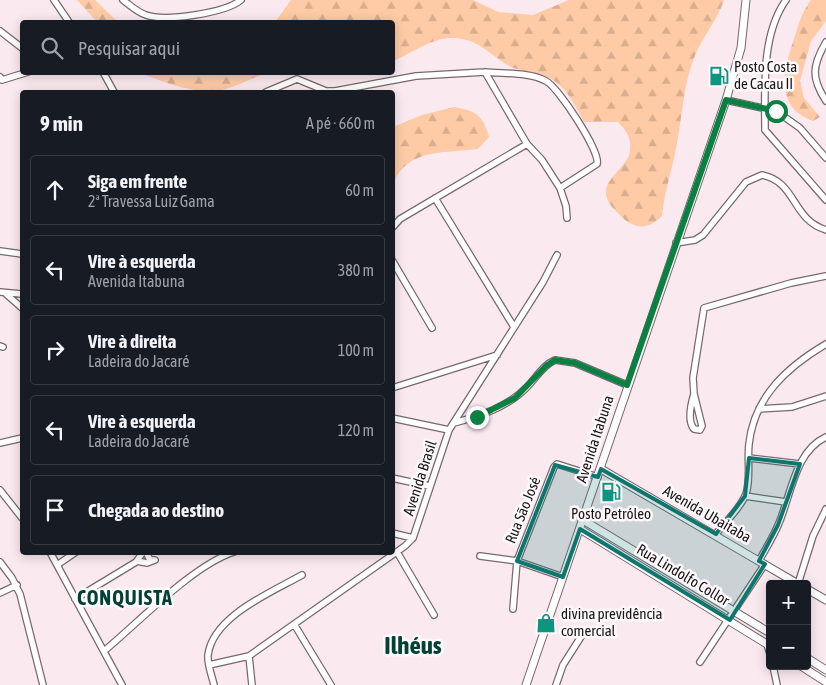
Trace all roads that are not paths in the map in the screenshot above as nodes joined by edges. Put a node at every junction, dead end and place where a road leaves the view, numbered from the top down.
1 (54, 0) edge
2 (123, 0) edge
3 (241, 0) edge
4 (746, 0) edge
5 (786, 0) edge
6 (68, 20) edge
7 (0, 31) edge
8 (826, 42) edge
9 (20, 46) edge
10 (485, 72) junction
11 (20, 74) edge
12 (105, 75) edge
13 (0, 77) edge
14 (113, 90) edge
15 (270, 90) edge
16 (322, 90) edge
17 (340, 90) edge
18 (726, 100) junction
19 (826, 101) edge
20 (765, 107) junction
21 (527, 144) junction
22 (826, 158) edge
23 (560, 188) junction
24 (435, 198) junction
25 (826, 200) edge
26 (567, 218) dead end
27 (395, 224) edge
28 (826, 230) edge
29 (676, 243) junction
30 (0, 251) edge
31 (20, 254) edge
32 (557, 255) dead end
33 (395, 265) edge
34 (826, 276) edge
35 (3, 293) edge
36 (20, 294) edge
37 (20, 306) edge
38 (432, 328) dead end
39 (514, 328) junction
40 (826, 344) edge
41 (497, 356) junction
42 (627, 385) junction
43 (395, 387) edge
44 (694, 394) junction
45 (826, 396) edge
46 (759, 409) junction
47 (395, 419) edge
48 (454, 423) junction
49 (449, 430) junction
50 (826, 437) edge
51 (20, 438) edge
52 (1, 442) edge
53 (749, 458) junction
54 (800, 464) junction
55 (600, 473) junction
56 (395, 479) edge
57 (430, 486) junction
58 (0, 490) edge
59 (745, 496) junction
60 (786, 502) junction
61 (826, 509) edge
62 (20, 515) edge
63 (583, 520) junction
64 (580, 529) junction
65 (395, 534) edge
66 (716, 534) junction
67 (412, 538) junction
68 (397, 552) joint
69 (52, 555) edge
70 (72, 555) edge
71 (141, 555) edge
72 (148, 555) edge
73 (227, 555) edge
74 (393, 555) edge
75 (480, 556) dead end
76 (137, 561) junction
77 (516, 561) junction
78 (0, 562) edge
79 (762, 563) junction
80 (58, 565) junction
81 (302, 575) dead end
82 (563, 577) junction
83 (791, 580) edge
84 (799, 580) edge
85 (17, 584) junction
86 (811, 591) edge
87 (0, 593) edge
88 (75, 599) junction
89 (826, 600) edge
90 (513, 609) dead end
91 (736, 611) junction
92 (434, 615) dead end
93 (730, 620) junction
94 (294, 624) junction
95 (766, 631) edge
96 (584, 632) dead end
97 (766, 644) edge
98 (104, 652) junction
99 (249, 656) junction
100 (811, 661) edge
101 (700, 662) dead end
102 (209, 665) junction
103 (774, 670) edge
104 (807, 670) edge
105 (826, 670) edge
106 (826, 682) edge
107 (43, 685) edge
108 (122, 685) edge
109 (214, 685) edge
110 (252, 685) edge
111 (331, 685) edge
112 (526, 685) edge
113 (556, 685) edge
114 (777, 685) edge

1 - 6 street
2 - 3 street
4 - 18 main road, Avenida Itabuna
5 - 20 street
7 - 9 street
8 - 19 street
10 - 17 street
10 - 21 street
10 - 23 street
11 - 13 street
12 - 14 street
15 - 16 street
18 - 20 street
18 - 29 main road, Avenida Itabuna
20 - 22 street
20 - 25 street
21 - 23 street
21 - 24 street
23 - 26 street
24 - 27 street
24 - 39 street
28 - 29 street
29 - 42 main road, Avenida Itabuna
30 - 31 street
32 - 39 street, Avenida Brasil
33 - 38 street
34 - 44 street
35 - 36 street
35 - 37 street
39 - 41 street, Avenida Brasil
40 - 46 street
41 - 43 street
41 - 48 street, Avenida Brasil
42 - 48 street
42 - 55 main road, Avenida Itabuna
44 - 44 street
45 - 46 street
46 - 53 street
47 - 49 street
48 - 49 street, Avenida Brasil
49 - 57 street, Avenida Brasil
50 - 54 street
51 - 52 street
53 - 54 street
53 - 59 street
54 - 60 street
55 - 63 main road, Avenida Itabuna
55 - 66 main road, Avenida Ubaitaba
55 - 77 street, Rua São José
56 - 57 street
57 - 67 street, Avenida Brasil
58 - 62 street
59 - 60 street
59 - 66 street
60 - 79 street
61 - 84 street
63 - 64 main road, Avenida Itabuna
63 - 91 main road, Rua Lindolfo Collor
64 - 82 main road, Avenida Itabuna
64 - 93 main road, Rua Lindolfo Collor
65 - 67 street
66 - 79 main road, Avenida Ubaitaba
67 - 68 street, Avenida Brasil
68 - 92 street
69 - 80 street
70 - 80 street
71 - 76 street
72 - 76 street
73 - 98 street
74 - 94 street, Avenida Brasil
75 - 77 street
76 - 88 street
77 - 82 street
77 - 90 street, Rua São José
78 - 85 street
79 - 83 main road, Avenida Ubaitaba
79 - 91 street
80 - 88 street
81 - 102 street
82 - 112 main road, Avenida Itabuna
85 - 87 street
85 - 107 street
86 - 89 main road
88 - 98 street
91 - 93 street
91 - 95 main road, Rua Lindolfo Collor
93 - 97 main road, Rua Lindolfo Collor
93 - 101 street
94 - 99 street, Avenida Brasil
94 - 111 street
96 - 113 street
98 - 108 street
99 - 102 street
99 - 110 street
100 - 105 main road
102 - 109 street
103 - 114 street
104 - 106 main road

